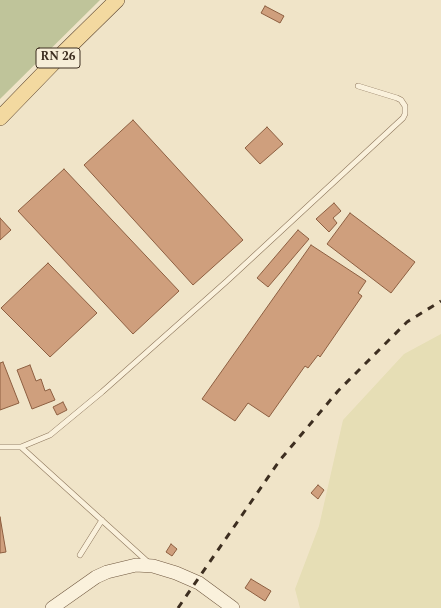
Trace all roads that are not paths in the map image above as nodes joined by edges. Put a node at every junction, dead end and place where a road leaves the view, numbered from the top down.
1 (117, 0) edge
2 (358, 86) dead end
3 (0, 118) edge
4 (0, 447) edge
5 (21, 447) junction
6 (102, 520) junction
7 (80, 555) dead end
8 (153, 566) junction
9 (52, 608) edge
10 (233, 608) edge

1 - 3 main road, RN 26
2 - 5 lane
4 - 5 lane
5 - 6 lane
6 - 7 lane
6 - 8 lane
8 - 9 main road
8 - 10 main road

